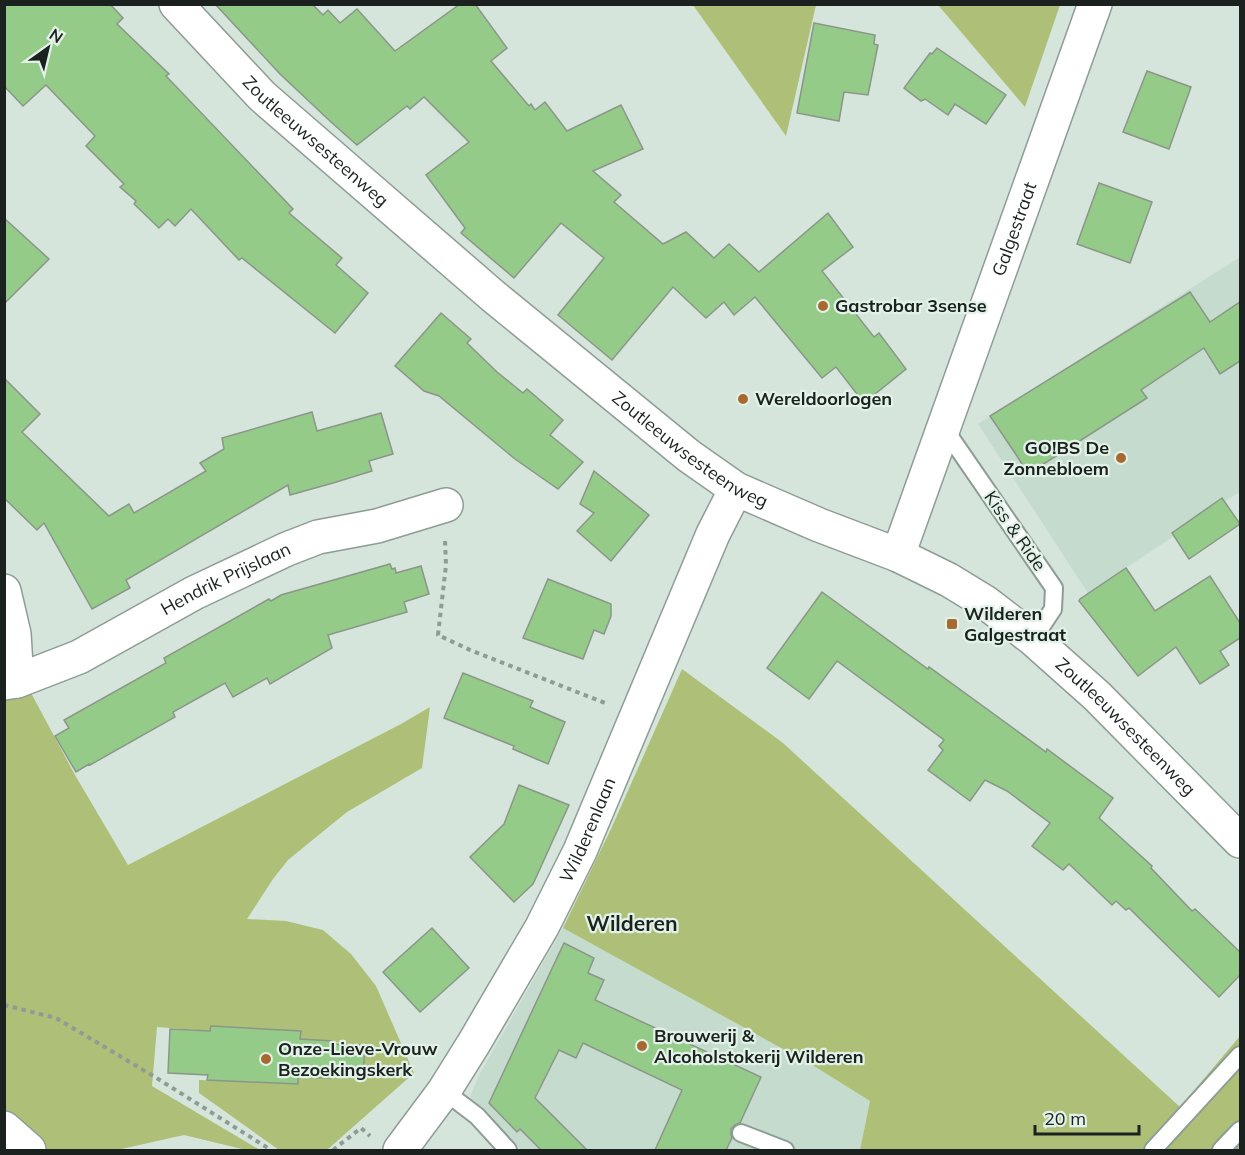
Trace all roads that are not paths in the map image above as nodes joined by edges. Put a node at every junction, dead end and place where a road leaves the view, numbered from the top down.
1 (176, 4) edge
2 (1095, 4) edge
3 (944, 428) junction
4 (735, 489) junction
5 (446, 505) road end
6 (898, 555) junction
7 (4, 591) edge
8 (1033, 639) junction
9 (11, 682) edge
10 (1240, 840) edge
11 (1240, 1055) edge
12 (444, 1091) junction
13 (4, 1128) edge
14 (1240, 1130) edge
15 (741, 1133) dead end
16 (389, 1147) edge
17 (29, 1150) edge
18 (508, 1150) edge
19 (785, 1150) edge
20 (1153, 1150) edge
21 (1221, 1150) edge

1 - 4 street, Zoutleeuwsesteenweg
2 - 3 street, Galgestraat
3 - 6 street, Galgestraat
3 - 8 lane, Kiss & Ride
4 - 6 street, Zoutleeuwsesteenweg
4 - 12 street, Wilderenlaan
5 - 9 street, Hendrik Prijslaan
6 - 8 street, Zoutleeuwsesteenweg
7 - 9 street, Hendrik Prijslaan
8 - 10 street, Zoutleeuwsesteenweg
11 - 20 lane
12 - 16 street, Wilderenlaan
12 - 18 lane
13 - 17 street
14 - 21 lane
15 - 19 lane

